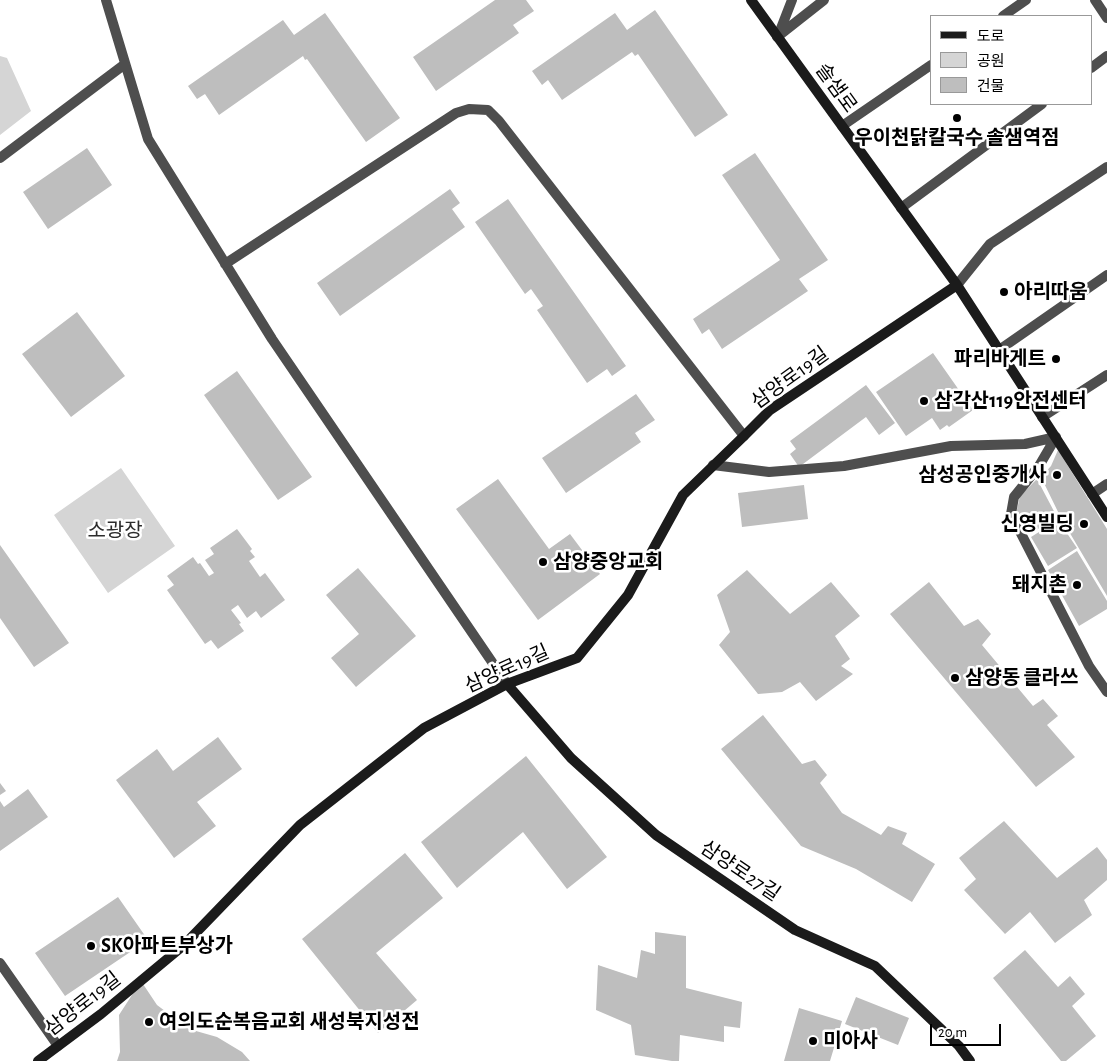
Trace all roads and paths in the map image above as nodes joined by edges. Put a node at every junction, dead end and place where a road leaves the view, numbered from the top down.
1 (106, 0) edge
2 (751, 0) edge
3 (792, 0) edge
4 (824, 0) edge
5 (1026, 0) edge
6 (1095, 0) edge
7 (1004, 15) edge
8 (1107, 18) edge
9 (777, 37) junction
10 (1107, 56) edge
11 (126, 64) junction
12 (930, 66) edge
13 (1092, 67) edge
14 (1041, 105) edge
15 (842, 126) junction
16 (0, 158) edge
17 (1107, 167) edge
18 (901, 208) junction
19 (225, 264) junction
20 (1107, 275) edge
21 (957, 285) junction
22 (999, 350) junction
23 (1107, 375) edge
24 (1042, 416) junction
25 (744, 436) junction
26 (1056, 437) junction
27 (713, 466) junction
28 (1107, 484) edge
29 (1092, 494) junction
30 (1107, 517) edge
31 (507, 684) junction
32 (1107, 692) edge
33 (0, 963) edge
34 (58, 1046) junction
35 (38, 1061) edge
36 (970, 1061) edge

1 - 11 street
2 - 9 street, 솔샘로
3 - 9 street
4 - 9 street
5 - 7 street
6 - 8 street
9 - 15 street, 솔샘로
10 - 13 street
11 - 16 street
11 - 19 street
12 - 15 street
14 - 18 street
15 - 18 street, 솔샘로
17 - 21 street
18 - 21 street, 솔샘로
19 - 25 street
19 - 31 street
20 - 22 street
21 - 22 street, 솔샘로
21 - 25 street, 삼양로19길
22 - 24 street, 솔샘로
23 - 24 street
24 - 26 street, 솔샘로
25 - 27 street, 삼양로19길
26 - 27 street
26 - 29 street, 솔샘로
26 - 32 street
27 - 31 street, 삼양로19길
28 - 29 street
29 - 30 street, 솔샘로
31 - 34 street, 삼양로19길
31 - 36 street, 삼양로27길
33 - 34 street
34 - 35 street, 삼양로19길

